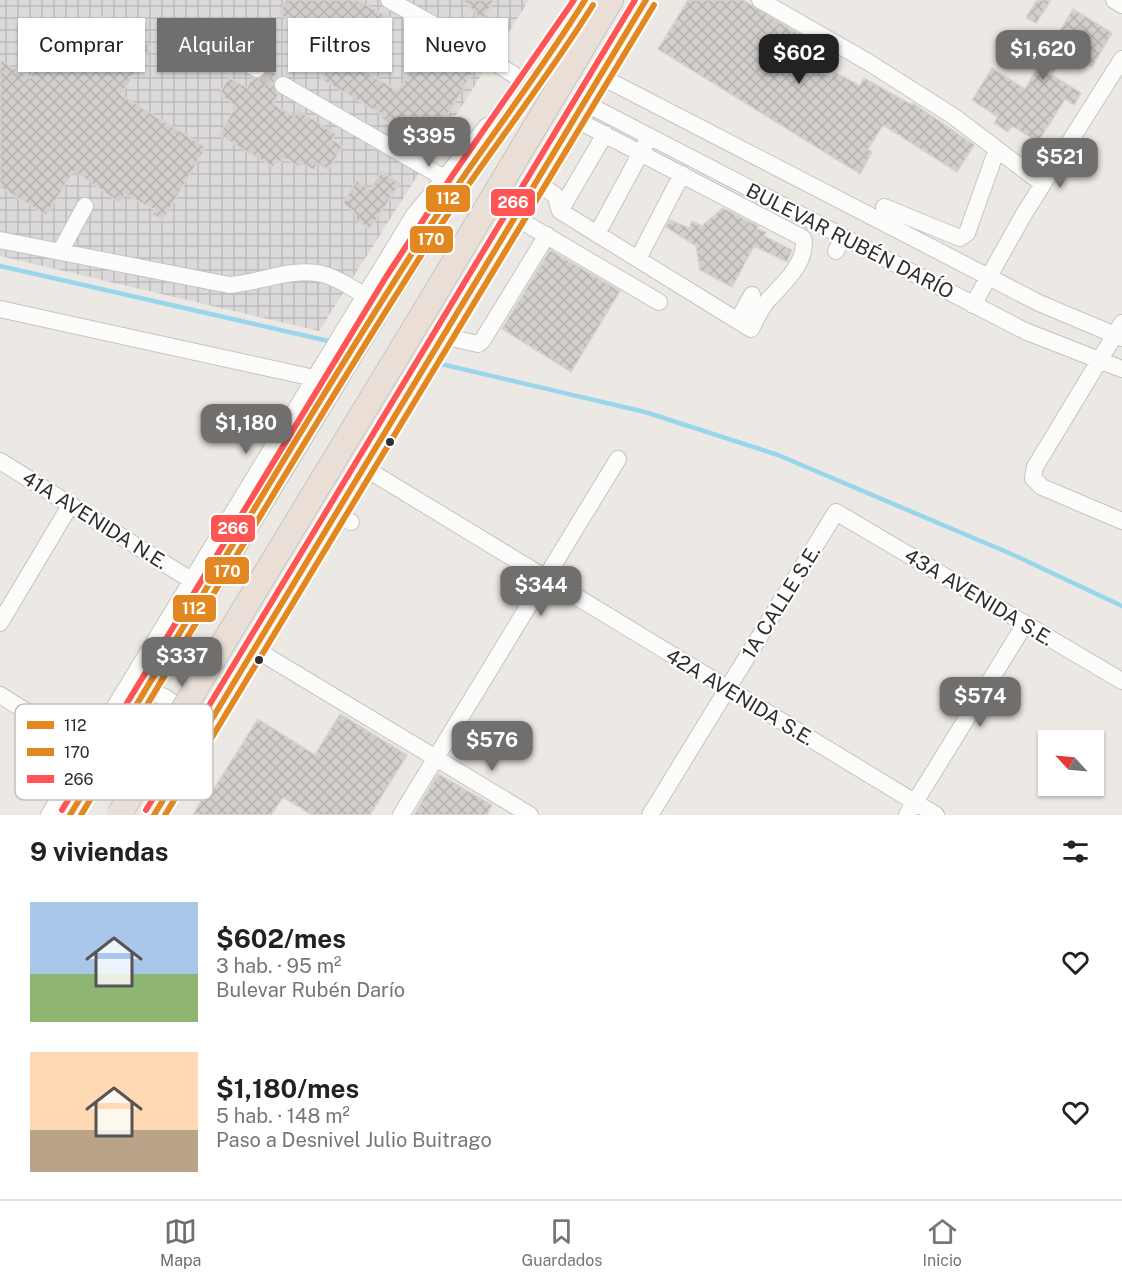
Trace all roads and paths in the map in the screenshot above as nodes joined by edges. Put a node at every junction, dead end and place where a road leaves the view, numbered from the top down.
1 (389, 0) edge
2 (585, 0) edge
3 (611, 0) edge
4 (646, 0) edge
5 (760, 0) edge
6 (1114, 0) edge
7 (1122, 5) edge
8 (565, 34) junction
9 (1122, 59) edge
10 (598, 75) junction
11 (525, 82) junction
12 (284, 85) tunnel mouth
13 (583, 102) junction
14 (573, 118) junction
15 (605, 134) junction
16 (649, 137) junction
17 (997, 149) junction
18 (640, 153) junction
19 (682, 174) junction
20 (444, 178) junction
21 (534, 181) junction
22 (1043, 184) junction
23 (85, 206) dead end
24 (884, 207) dead end
25 (560, 211) junction
26 (513, 216) junction
27 (597, 234) junction
28 (547, 236) junction
29 (0, 240) edge
30 (60, 252) junction
31 (638, 259) junction
32 (989, 276) junction
33 (752, 295) dead end
34 (375, 297) junction
35 (659, 302) dead end
36 (973, 305) junction
37 (0, 309) edge
38 (738, 320) junction
39 (1119, 332) edge
40 (442, 336) junction
41 (1098, 360) junction
42 (1122, 369) edge
43 (314, 378) junction
44 (618, 459) dead end
45 (0, 461) edge
46 (363, 467) junction
47 (71, 504) junction
48 (836, 512) joint
49 (335, 514) junction
50 (1122, 521) edge
51 (351, 522) dead end
52 (545, 579) junction
53 (191, 580) junction
54 (0, 623) edge
55 (1025, 624) junction
56 (255, 649) junction
57 (1122, 681) edge
58 (728, 689) junction
59 (0, 696) edge
60 (117, 701) junction
61 (115, 704) edge
62 (135, 704) edge
63 (173, 704) edge
64 (187, 704) edge
65 (15, 705) edge
66 (213, 718) edge
67 (436, 758) junction
68 (58, 800) edge
69 (79, 800) edge
70 (129, 800) edge
71 (163, 800) edge
72 (911, 808) edge
73 (49, 815) edge
74 (70, 815) edge
75 (120, 815) edge
76 (154, 815) edge
77 (401, 815) edge
78 (530, 815) edge
79 (650, 815) edge
80 (936, 815) edge

1 - 11 street
2 - 8 highway
3 - 64 highway, bridge
4 - 10 street
5 - 17 street
6 - 7 street
8 - 11 street
8 - 34 highway
9 - 22 street
10 - 13 street
10 - 32 street, BULEVAR RUBÉN DARÍO
11 - 20 street
12 - 20 street
13 - 14 street
13 - 16 street, BULEVAR RUBÉN DARÍO
14 - 15 street
14 - 21 street
15 - 18 street
15 - 25 street
16 - 18 street
16 - 36 street, BULEVAR RUBÉN DARÍO
17 - 22 street
17 - 24 street
18 - 19 street
18 - 27 street
19 - 31 street
19 - 38 street
20 - 34 street
21 - 25 street
21 - 26 street
22 - 32 street
23 - 30 street
25 - 27 street
26 - 28 street
26 - 40 street
27 - 31 street
28 - 35 street
28 - 40 street
29 - 30 street
30 - 34 street
31 - 38 street
32 - 36 street
32 - 39 street, BULEVAR RUBÉN DARÍO
33 - 38 street
34 - 43 street
34 - 62 highway, bridge
36 - 41 street, BULEVAR RUBÉN DARÍO
37 - 43 street
39 - 41 street
40 - 46 street
41 - 42 street, BULEVAR RUBÉN DARÍO
41 - 50 street
43 - 53 street
44 - 52 street
45 - 47 street, 41A AVENIDA N.E.
46 - 49 street
46 - 52 street, 42A AVENIDA S.E.
47 - 53 street, 41A AVENIDA N.E.
47 - 54 street
48 - 55 street, 43A AVENIDA S.E.
48 - 58 street, 1A CALLE S.E.
49 - 51 street
49 - 56 street
52 - 58 street, 42A AVENIDA S.E.
52 - 67 street
53 - 60 street
55 - 57 street, 43A AVENIDA S.E.
55 - 72 street
56 - 66 street
56 - 67 street
58 - 72 street, 42A AVENIDA S.E.
58 - 79 street, 1A CALLE S.E.
59 - 65 street
60 - 61 street
60 - 63 street
67 - 77 street
67 - 78 street
68 - 73 street
69 - 74 highway, bridge
70 - 75 highway, bridge
71 - 76 street
72 - 80 street, 42A AVENIDA S.E.

